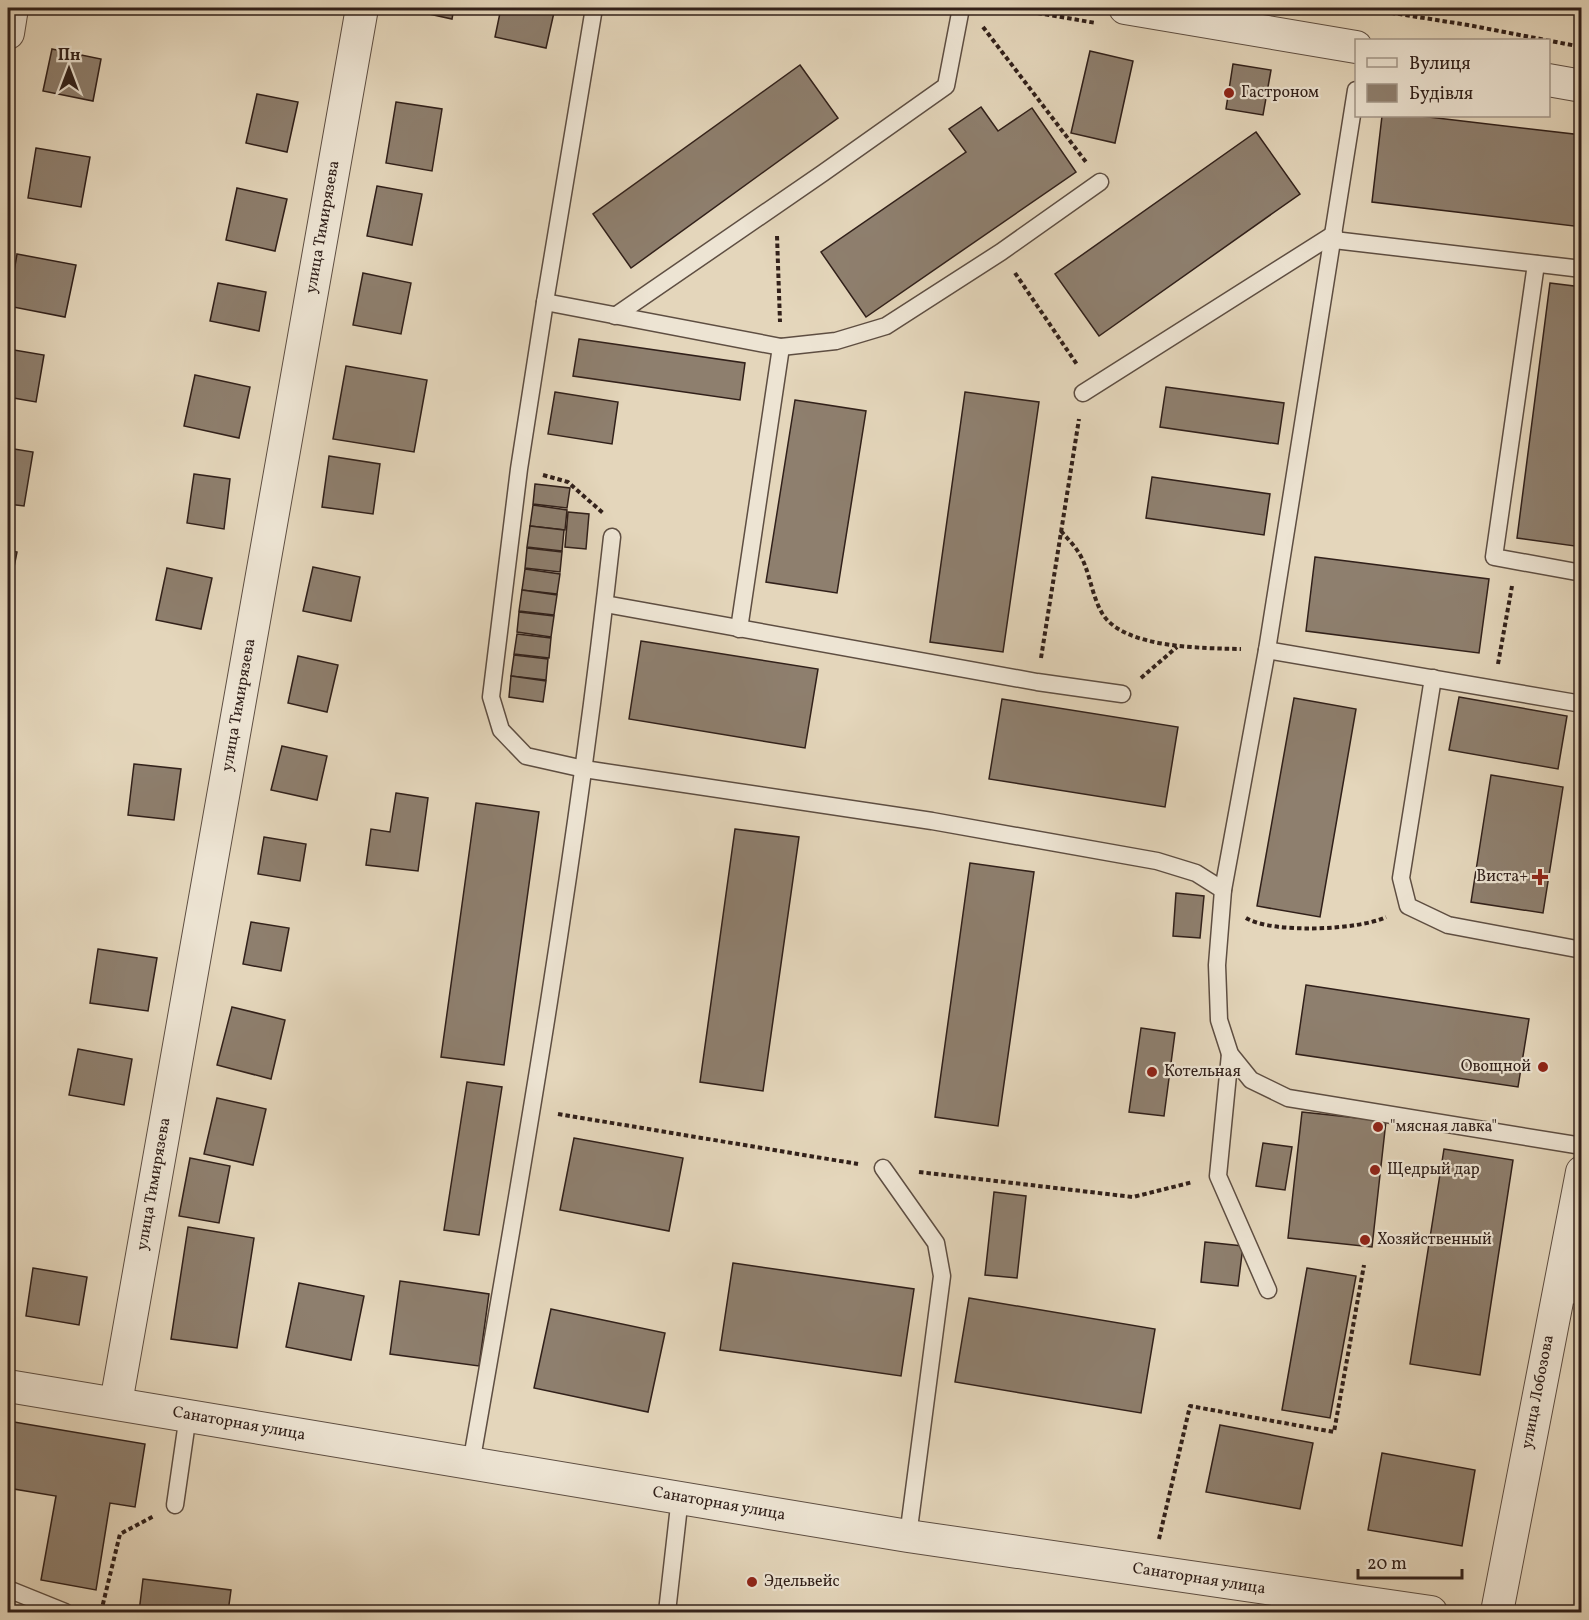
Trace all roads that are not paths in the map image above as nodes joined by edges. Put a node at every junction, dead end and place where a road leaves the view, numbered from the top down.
1 (12, 8) edge
2 (362, 8) edge
3 (594, 8) edge
4 (961, 8) edge
5 (1125, 8) edge
6 (8, 33) edge
7 (1355, 46) edge
8 (1550, 80) edge
9 (1581, 86) edge
10 (1355, 97) edge
11 (1100, 182) road end
12 (1334, 237) junction
13 (1536, 264) junction
14 (1581, 268) edge
15 (545, 302) junction
16 (615, 316) junction
17 (781, 347) junction
18 (1083, 393) road end
19 (612, 537) road end
20 (1581, 573) edge
21 (605, 604) junction
22 (739, 629) junction
23 (1267, 650) junction
24 (1433, 678) junction
25 (1122, 694) road end
26 (1581, 704) edge
27 (584, 769) junction
28 (1223, 890) junction
29 (1581, 950) edge
30 (1230, 1054) junction
31 (1581, 1146) edge
32 (883, 1168) road end
33 (1581, 1172) edge
34 (1268, 1290) dead end
35 (1569, 1295) edge
36 (8, 1386) edge
37 (116, 1403) junction
38 (188, 1415) junction
39 (471, 1464) junction
40 (680, 1497) junction
41 (175, 1505) road end
42 (908, 1536) junction
43 (8, 1589) edge
44 (65, 1612) edge
45 (667, 1612) edge
46 (1431, 1612) edge
47 (1497, 1612) edge

1 - 6 street
2 - 37 street, улица Тимирязева
3 - 15 lane
4 - 16 lane
5 - 7 street
8 - 9 street
10 - 12 lane
11 - 17 lane
12 - 13 lane
12 - 18 lane
12 - 23 lane
13 - 14 lane
13 - 20 lane
15 - 16 lane
15 - 27 lane
16 - 17 lane
17 - 22 lane
19 - 21 lane
21 - 22 lane
21 - 27 lane
22 - 25 lane
23 - 24 lane
23 - 28 lane
24 - 26 lane
24 - 29 lane
27 - 28 lane
27 - 39 lane
28 - 30 lane
30 - 31 lane
30 - 34 lane
32 - 42 lane
33 - 35 street, улица Лобозова
35 - 47 street, улица Лобозова
36 - 37 street, Санаторная улица
37 - 38 street, Санаторная улица
38 - 39 street, Санаторная улица
38 - 41 lane
39 - 40 street, Санаторная улица
40 - 42 street, Санаторная улица
40 - 45 lane
42 - 46 street, Санаторная улица
43 - 44 lane

